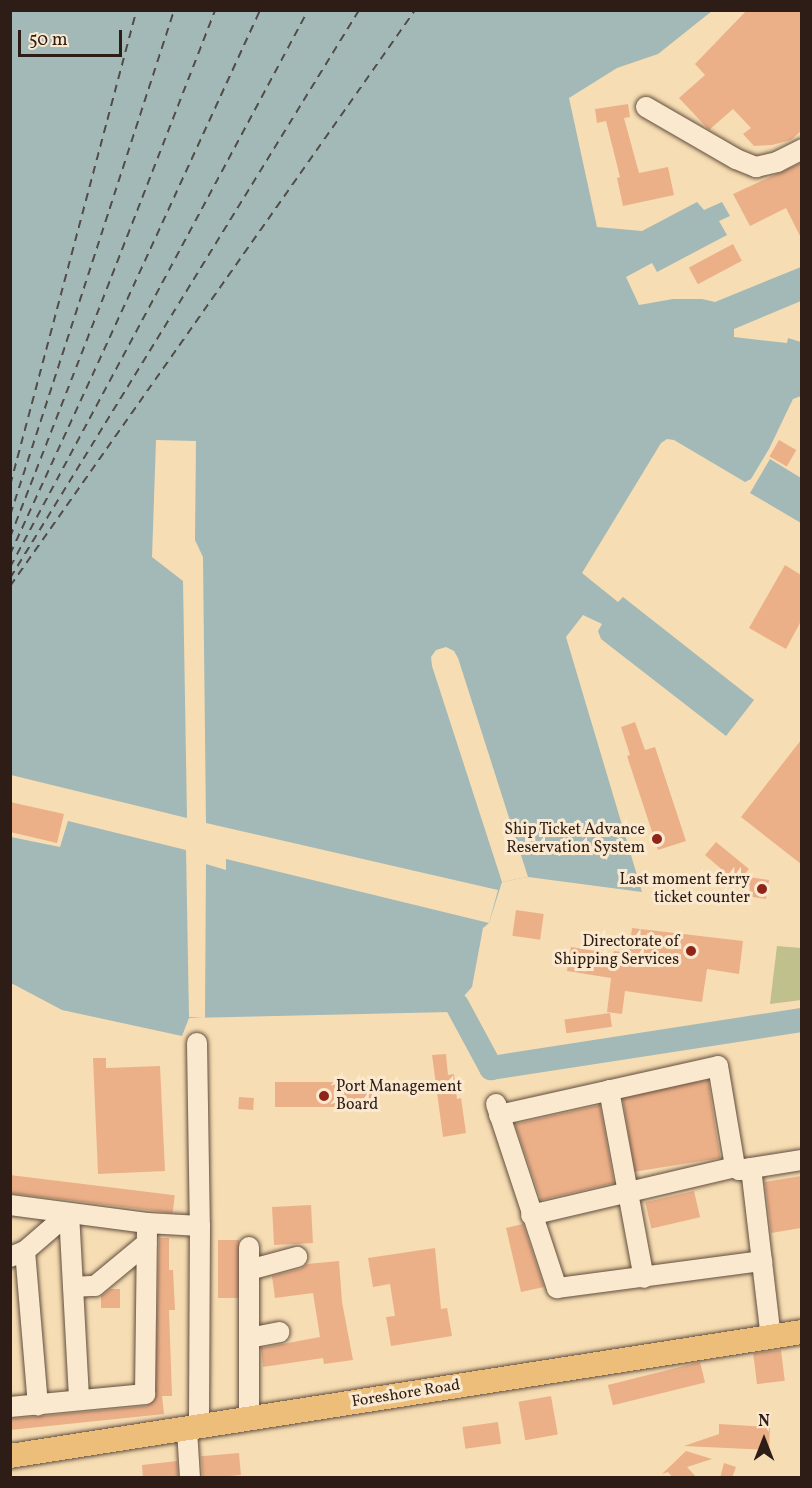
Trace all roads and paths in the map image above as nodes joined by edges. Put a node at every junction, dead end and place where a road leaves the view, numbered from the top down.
1 (646, 107) dead end
2 (801, 149) edge
3 (197, 1043) dead end
4 (609, 1090) junction
5 (801, 1160) edge
6 (743, 1168) junction
7 (627, 1193) junction
8 (10, 1205) edge
9 (69, 1213) junction
10 (531, 1215) junction
11 (147, 1223) junction
12 (200, 1226) junction
13 (147, 1243) junction
14 (249, 1247) dead end
15 (18, 1254) edge
16 (297, 1257) dead end
17 (762, 1262) junction
18 (249, 1270) junction
19 (644, 1278) junction
20 (73, 1287) junction
21 (279, 1332) dead end
22 (801, 1332) edge
23 (771, 1337) junction
24 (249, 1338) junction
25 (79, 1400) junction
26 (38, 1405) junction
27 (10, 1407) edge
28 (249, 1419) junction
29 (193, 1429) junction
30 (10, 1456) edge
31 (190, 1478) edge

1 - 2 street
3 - 12 street
4 - 6 street
4 - 7 street
4 - 10 street
5 - 6 street
6 - 7 street
6 - 17 street
7 - 10 street
7 - 19 street
8 - 9 street
9 - 11 street
9 - 15 street
9 - 20 street
10 - 19 street
11 - 12 street
11 - 13 street
12 - 29 street
13 - 20 street
13 - 25 street
14 - 18 street
15 - 26 street
16 - 18 street
17 - 19 street
17 - 23 street
18 - 24 street
20 - 25 street
21 - 24 street
22 - 23 main road, Foreshore Road
23 - 28 main road, Foreshore Road
24 - 28 street
25 - 26 street
26 - 27 street
28 - 29 main road, Foreshore Road
29 - 30 main road, Foreshore Road
29 - 31 street

